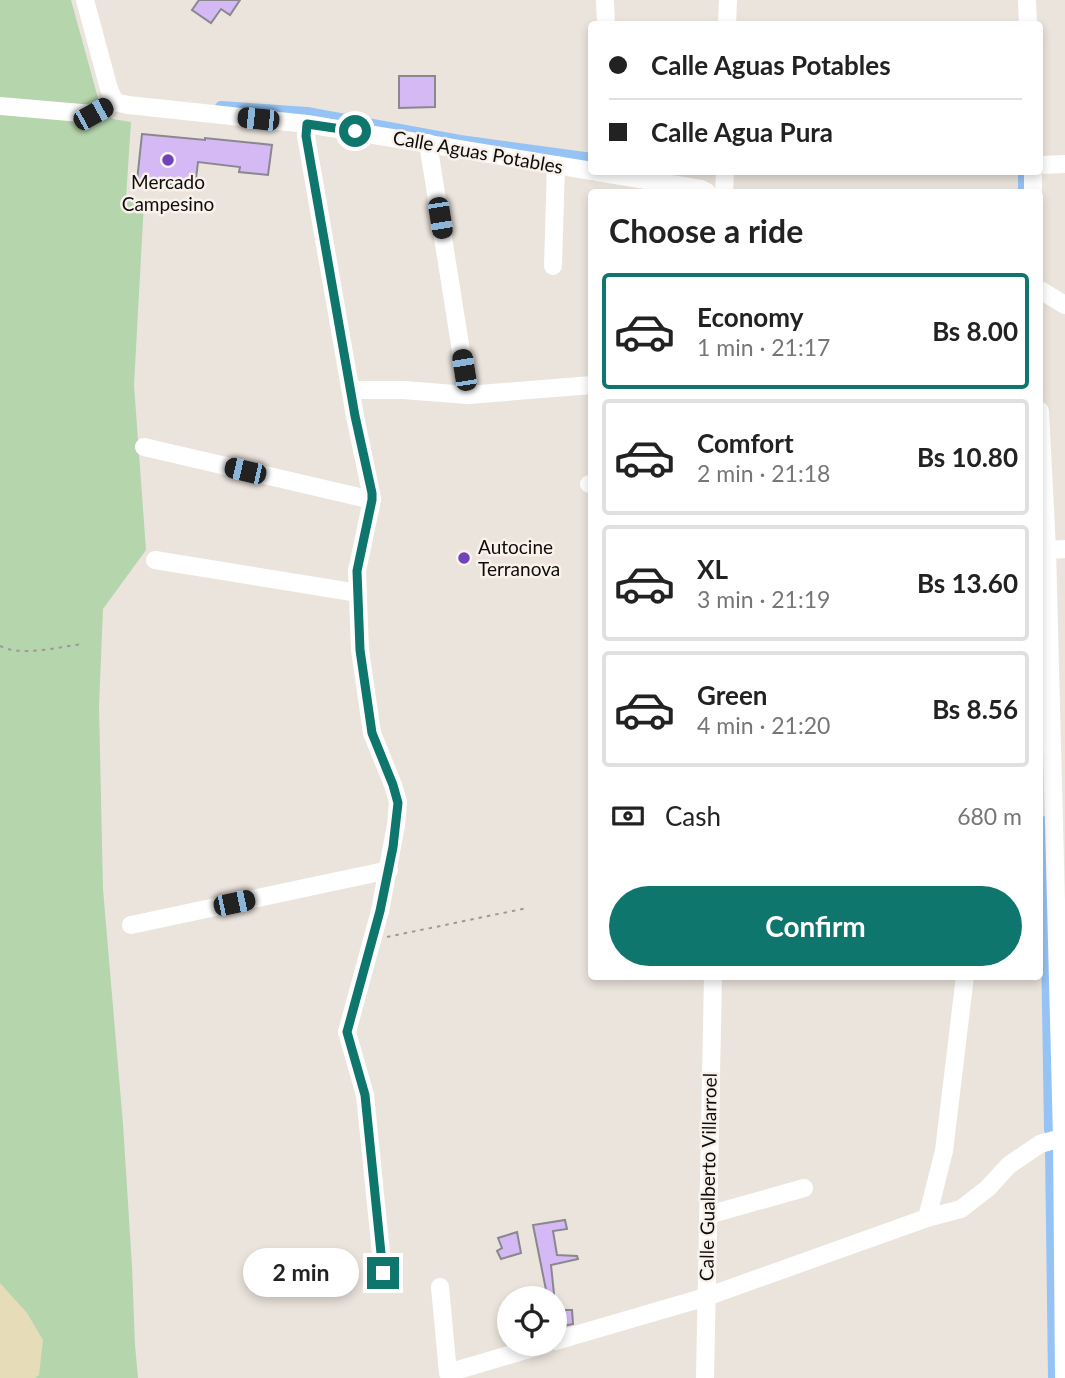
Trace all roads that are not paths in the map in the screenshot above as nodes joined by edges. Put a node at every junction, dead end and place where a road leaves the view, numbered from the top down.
1 (85, 0) edge
2 (605, 0) edge
3 (728, 0) edge
4 (1027, 0) edge
5 (606, 21) edge
6 (727, 21) edge
7 (1028, 21) edge
8 (115, 102) junction
9 (0, 106) edge
10 (307, 124) junction
11 (428, 143) junction
12 (1065, 164) edge
13 (555, 165) junction
14 (1043, 165) edge
15 (588, 170) edge
16 (623, 175) edge
17 (701, 189) edge
18 (553, 266) dead end
19 (1043, 292) edge
20 (1065, 305) edge
21 (588, 385) edge
22 (351, 390) junction
23 (468, 395) junction
24 (1043, 437) edge
25 (144, 447) dead end
26 (372, 500) junction
27 (1056, 550) edge
28 (155, 560) dead end
29 (358, 593) junction
30 (389, 870) junction
31 (131, 925) dead end
32 (713, 980) edge
33 (965, 980) edge
34 (1064, 1137) edge
35 (804, 1188) dead end
36 (708, 1215) junction
37 (928, 1218) junction
38 (383, 1273) dead end
39 (440, 1287) dead end
40 (706, 1297) junction
41 (567, 1338) edge
42 (505, 1356) edge
43 (705, 1378) edge
44 (1064, 1378) edge

1 - 8 street
2 - 5 street
3 - 6 street
4 - 7 street
8 - 9 street
8 - 10 street, Calle Aguas Potables
10 - 11 street, Calle Aguas Potables
10 - 22 street
11 - 13 street, Calle Aguas Potables
11 - 23 street
12 - 14 street
13 - 15 street, Calle Aguas Potables
13 - 18 street
16 - 17 street
19 - 20 street
21 - 23 street
22 - 23 street
22 - 26 street
24 - 27 street
25 - 26 street
26 - 29 street
27 - 34 street
28 - 29 street
29 - 30 street
30 - 31 street
30 - 38 street
32 - 36 street, Calle Gualberto Villarroel
33 - 37 street
34 - 37 street
34 - 44 street
35 - 36 street
36 - 40 street, Calle Gualberto Villarroel
37 - 40 street
39 - 42 street
40 - 41 street
40 - 43 street, Calle Gualberto Villarroel

